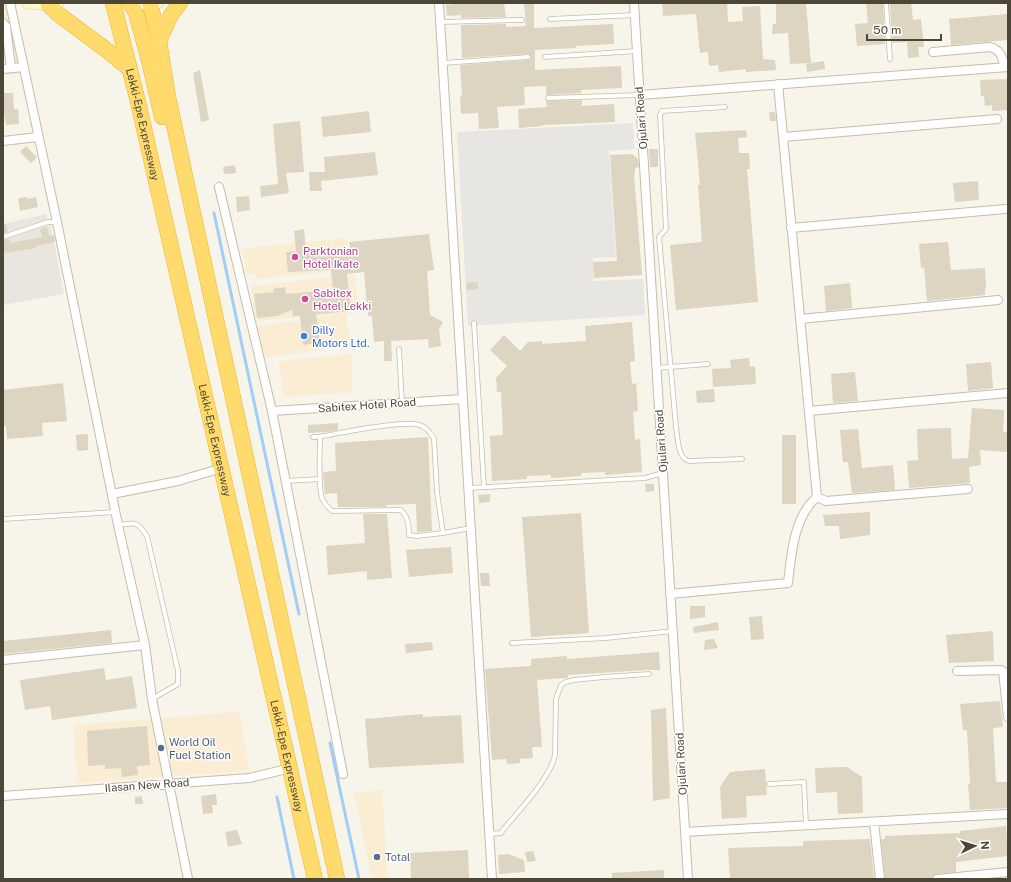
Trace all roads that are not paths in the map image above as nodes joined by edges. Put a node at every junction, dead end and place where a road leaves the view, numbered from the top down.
1 (10, 3) edge
2 (28, 3) edge
3 (112, 3) edge
4 (130, 3) edge
5 (149, 3) edge
6 (180, 3) edge
7 (439, 3) edge
8 (634, 3) edge
9 (886, 3) edge
10 (53, 4) edge
11 (635, 15) junction
12 (550, 19) dead end
13 (522, 20) dead end
14 (440, 22) junction
15 (3, 23) edge
16 (159, 40) junction
17 (637, 51) junction
18 (933, 52) dead end
19 (528, 57) dead end
20 (545, 57) dead end
21 (890, 59) dead end
22 (443, 63) junction
23 (23, 67) junction
24 (1006, 67) edge
25 (7, 68) edge
26 (130, 69) junction
27 (778, 84) junction
28 (640, 95) junction
29 (548, 98) dead end
30 (725, 107) dead end
31 (997, 119) dead end
32 (38, 137) junction
33 (783, 137) junction
34 (3, 141) edge
35 (219, 187) dead end
36 (1005, 209) dead end
37 (57, 222) junction
38 (791, 228) junction
39 (3, 237) edge
40 (211, 297) junction
41 (998, 300) dead end
42 (800, 319) junction
43 (474, 322) dead end
44 (399, 349) dead end
45 (708, 364) dead end
46 (671, 367) junction
47 (656, 368) junction
48 (1008, 393) edge
49 (463, 399) junction
50 (402, 403) junction
51 (272, 411) junction
52 (810, 411) junction
53 (313, 437) dead end
54 (320, 437) junction
55 (742, 458) dead end
56 (222, 468) junction
57 (663, 473) junction
58 (320, 479) junction
59 (286, 481) junction
60 (484, 487) junction
61 (468, 488) junction
62 (968, 489) dead end
63 (112, 494) junction
64 (817, 497) junction
65 (115, 512) junction
66 (3, 519) edge
67 (118, 525) junction
68 (470, 528) junction
69 (443, 532) junction
70 (670, 594) junction
71 (672, 631) junction
72 (512, 643) dead end
73 (145, 645) junction
74 (3, 660) edge
75 (957, 671) dead end
76 (649, 674) dead end
77 (152, 699) junction
78 (1008, 717) edge
79 (291, 768) junction
80 (344, 774) dead end
81 (169, 784) junction
82 (769, 784) dead end
83 (3, 796) edge
84 (1008, 814) edge
85 (874, 822) junction
86 (806, 825) junction
87 (685, 832) junction
88 (489, 834) junction
89 (1008, 872) edge
90 (188, 879) edge
91 (315, 879) edge
92 (337, 879) edge
93 (492, 879) edge
94 (688, 879) edge
95 (880, 879) edge
96 (937, 879) edge

1 - 23 street
2 - 10 street
3 - 26 highway, Lekki-Epe Expressway
4 - 40 highway
5 - 16 highway, Lekki-Epe Expressway
6 - 16 highway
7 - 14 street
8 - 11 street, Ojulari Road
9 - 21 lane
10 - 26 highway
11 - 12 lane
11 - 17 street, Ojulari Road
13 - 14 lane
14 - 22 street
15 - 25 street
16 - 40 highway, Lekki-Epe Expressway
17 - 20 lane
17 - 28 street, Ojulari Road
18 - 24 street
19 - 22 lane
22 - 49 street
23 - 25 street
23 - 32 street
24 - 27 street
26 - 56 highway, Lekki-Epe Expressway
27 - 28 street
27 - 33 street
28 - 29 lane
28 - 47 street, Ojulari Road
30 - 46 lane
31 - 33 street
32 - 34 street
32 - 37 street
33 - 38 street
35 - 51 street
36 - 38 street
37 - 39 lane
37 - 63 street
38 - 42 street
40 - 92 highway, Lekki-Epe Expressway
41 - 42 street
42 - 52 street
43 - 60 lane
44 - 50 lane
45 - 46 lane
46 - 47 lane
46 - 55 lane
47 - 57 street, Ojulari Road
48 - 52 street
49 - 50 street, Sabitex Hotel Road
49 - 61 street
50 - 51 street, Sabitex Hotel Road
51 - 59 street
52 - 64 street
53 - 54 lane
54 - 58 lane
54 - 69 lane
56 - 63 street
56 - 79 highway, Lekki-Epe Expressway
57 - 60 lane
57 - 70 street, Ojulari Road
58 - 59 lane
58 - 69 lane
59 - 80 street
60 - 61 lane
61 - 68 street
62 - 64 street
63 - 65 street
64 - 70 street
65 - 66 lane
65 - 67 street
67 - 73 street
67 - 77 lane
68 - 69 lane
68 - 88 street
70 - 71 street, Ojulari Road
71 - 72 lane
71 - 87 street, Ojulari Road
73 - 74 street
73 - 77 street
75 - 78 street
76 - 88 lane
77 - 81 street
79 - 81 street, Ilasan New Road
79 - 91 highway, Lekki-Epe Expressway
81 - 83 street, Ilasan New Road
81 - 90 street
82 - 86 lane
84 - 85 street
85 - 86 street
85 - 95 street
86 - 87 street
87 - 94 street, Ojulari Road
88 - 93 street
89 - 96 street

